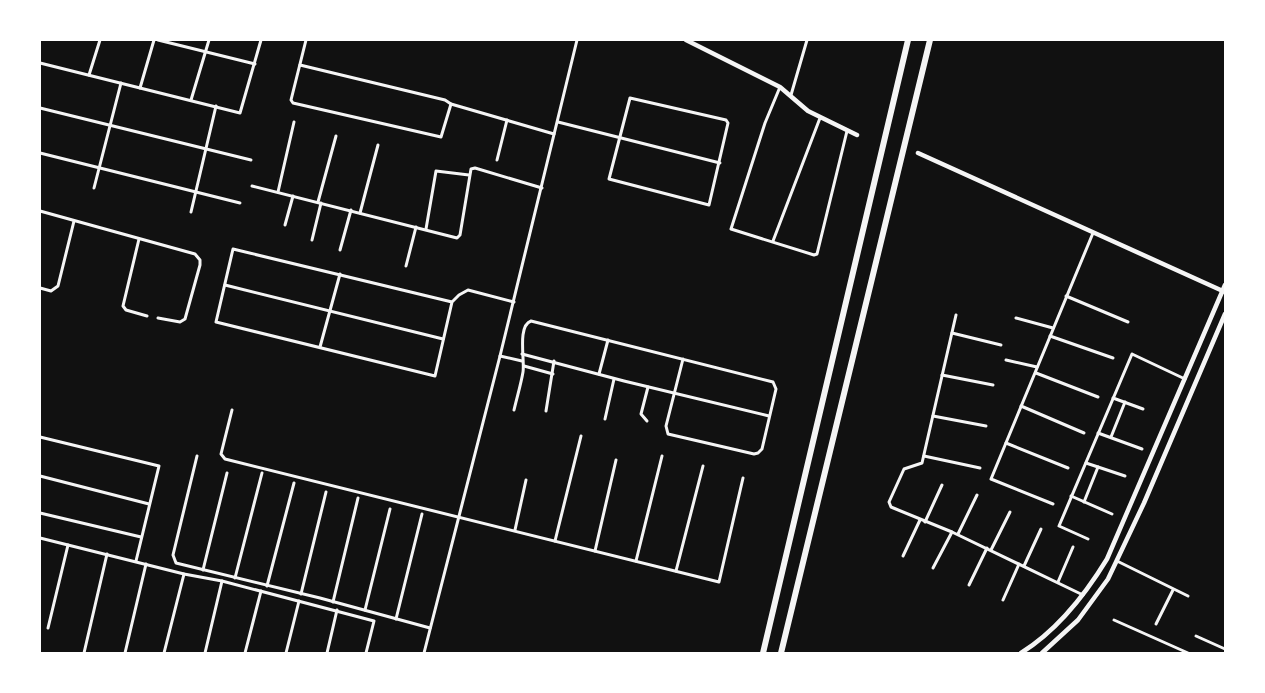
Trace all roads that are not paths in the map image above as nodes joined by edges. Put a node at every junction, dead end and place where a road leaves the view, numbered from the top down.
1 (100, 40) edge
2 (154, 40) edge
3 (158, 40) edge
4 (209, 40) edge
5 (261, 40) edge
6 (306, 40) edge
7 (577, 40) edge
8 (686, 40) edge
9 (807, 40) edge
10 (908, 40) edge
11 (930, 40) edge
12 (206, 52) junction
13 (40, 63) edge
14 (255, 64) junction
15 (300, 65) junction
16 (89, 75) junction
17 (121, 83) junction
18 (780, 87) junction
19 (140, 88) junction
20 (790, 95) junction
21 (191, 100) junction
22 (451, 104) junction
23 (216, 106) junction
24 (40, 108) edge
25 (820, 118) junction
26 (507, 120) junction
27 (294, 122) dead end
28 (558, 122) junction
29 (110, 126) junction
30 (847, 131) junction
31 (555, 134) junction
32 (857, 135) dead end
33 (336, 136) dead end
34 (619, 138) junction
35 (378, 145) dead end
36 (206, 149) junction
37 (918, 153) dead end
38 (40, 154) edge
39 (251, 160) dead end
40 (497, 160) dead end
41 (720, 163) junction
42 (99, 168) junction
43 (469, 175) junction
44 (252, 186) dead end
45 (94, 188) dead end
46 (542, 188) junction
47 (196, 192) junction
48 (278, 192) junction
49 (293, 196) junction
50 (240, 203) dead end
51 (320, 203) junction
52 (351, 210) junction
53 (40, 211) edge
54 (191, 212) dead end
55 (360, 213) junction
56 (74, 221) junction
57 (285, 225) dead end
58 (416, 227) junction
59 (426, 229) junction
60 (1092, 233) junction
61 (139, 239) junction
62 (312, 240) dead end
63 (773, 241) junction
64 (340, 250) dead end
65 (406, 266) dead end
66 (340, 274) junction
67 (224, 285) junction
68 (1225, 285) edge
69 (40, 288) edge
70 (1224, 292) edge
71 (1066, 296) junction
72 (452, 302) junction
73 (514, 302) junction
74 (330, 311) junction
75 (1225, 314) edge
76 (956, 315) dead end
77 (148, 316) dead end
78 (158, 318) dead end
79 (1016, 318) dead end
80 (1128, 322) dead end
81 (1053, 328) junction
82 (952, 333) junction
83 (1050, 336) junction
84 (443, 340) junction
85 (608, 340) junction
86 (1000, 345) dead end
87 (320, 347) junction
88 (522, 354) junction
89 (500, 356) junction
90 (1113, 358) dead end
91 (684, 359) junction
92 (1006, 360) dead end
93 (554, 361) junction
94 (523, 363) junction
95 (1037, 367) junction
96 (1035, 373) junction
97 (553, 374) junction
98 (599, 374) junction
99 (942, 375) junction
100 (614, 378) junction
101 (1185, 378) junction
102 (993, 386) dead end
103 (648, 387) junction
104 (674, 394) junction
105 (1098, 397) dead end
106 (1113, 398) junction
107 (1125, 402) junction
108 (1021, 406) junction
109 (1143, 409) dead end
110 (232, 410) dead end
111 (514, 410) dead end
112 (546, 411) dead end
113 (769, 416) junction
114 (933, 416) junction
115 (605, 419) dead end
116 (647, 421) dead end
117 (986, 426) dead end
118 (1084, 433) dead end
119 (1098, 433) junction
120 (40, 436) edge
121 (581, 436) dead end
122 (1111, 437) junction
123 (1006, 442) junction
124 (1142, 449) dead end
125 (197, 456) dead end
126 (662, 456) dead end
127 (924, 456) junction
128 (616, 460) dead end
129 (1086, 463) junction
130 (703, 466) dead end
131 (1098, 467) junction
132 (980, 468) dead end
133 (1068, 468) dead end
134 (227, 473) dead end
135 (262, 473) dead end
136 (40, 476) edge
137 (1125, 476) dead end
138 (743, 478) dead end
139 (526, 480) dead end
140 (294, 483) dead end
141 (942, 484) dead end
142 (326, 492) dead end
143 (977, 495) dead end
144 (1072, 496) junction
145 (358, 498) dead end
146 (1084, 502) junction
147 (149, 504) junction
148 (1052, 504) dead end
149 (390, 508) dead end
150 (1010, 512) dead end
151 (40, 513) edge
152 (422, 514) dead end
153 (1112, 514) dead end
154 (460, 517) junction
155 (920, 520) junction
156 (925, 522) junction
157 (515, 530) junction
158 (1042, 530) dead end
159 (952, 532) junction
160 (958, 534) junction
161 (141, 537) junction
162 (40, 538) edge
163 (1088, 539) dead end
164 (555, 541) junction
165 (68, 544) junction
166 (1073, 547) dead end
167 (987, 548) junction
168 (992, 550) junction
169 (595, 551) junction
170 (107, 554) junction
171 (902, 556) dead end
172 (136, 561) junction
173 (636, 561) junction
174 (1116, 561) junction
175 (146, 564) junction
176 (1019, 564) junction
177 (1024, 566) junction
178 (933, 568) dead end
179 (203, 570) junction
180 (676, 571) junction
181 (184, 574) junction
182 (235, 578) junction
183 (222, 581) junction
184 (1058, 582) junction
185 (969, 584) dead end
186 (267, 586) junction
187 (1173, 590) junction
188 (261, 591) junction
189 (301, 594) junction
190 (1083, 595) junction
191 (1188, 596) dead end
192 (1003, 600) dead end
193 (299, 601) junction
194 (333, 602) junction
195 (337, 610) junction
196 (365, 610) junction
197 (396, 619) junction
198 (1114, 620) dead end
199 (1156, 624) dead end
200 (48, 628) dead end
201 (430, 628) junction
202 (1196, 636) dead end
203 (1225, 649) edge
204 (84, 653) edge
205 (125, 653) edge
206 (164, 653) edge
207 (204, 653) edge
208 (246, 653) edge
209 (286, 653) edge
210 (326, 653) edge
211 (366, 653) edge
212 (424, 653) edge
213 (763, 653) edge
214 (781, 653) edge
215 (1021, 653) edge
216 (1042, 653) edge
217 (1188, 653) edge

1 - 16 street
2 - 19 street
3 - 12 street
4 - 12 street
5 - 14 street
6 - 15 street
7 - 28 street
8 - 18 street
9 - 20 street
10 - 213 highway
11 - 214 highway
12 - 14 street
12 - 21 street
13 - 16 street
14 - 23 street
15 - 22 street
15 - 22 street
16 - 17 street
17 - 19 street
17 - 29 street
18 - 20 street
18 - 63 street
19 - 21 street
20 - 25 street
21 - 23 street
22 - 26 street
23 - 36 street
24 - 29 street
25 - 30 street
25 - 63 street
26 - 31 street
26 - 40 street
27 - 48 street
28 - 31 street
28 - 34 street
29 - 36 street
29 - 42 street
30 - 32 street
30 - 63 street
31 - 46 street
33 - 51 street
34 - 41 street
34 - 41 street
34 - 41 street
35 - 55 street
36 - 39 street
36 - 47 street
37 - 60 street
38 - 42 street
42 - 45 street
42 - 47 street
43 - 46 street
43 - 59 street
43 - 59 street
44 - 48 street
46 - 73 street
47 - 50 street
47 - 54 street
48 - 49 street
49 - 51 street
49 - 57 street
51 - 52 street
51 - 62 street
52 - 55 street
52 - 64 street
53 - 56 street
55 - 58 street
56 - 61 street
56 - 69 street
58 - 59 street
58 - 65 street
60 - 70 street
60 - 71 street
61 - 77 street
61 - 78 street
66 - 67 street
66 - 72 street
66 - 74 street
67 - 74 street
67 - 87 street
68 - 70 street
70 - 101 street
71 - 80 street
71 - 81 street
72 - 73 street
72 - 84 street
73 - 89 street
74 - 84 street
74 - 87 street
75 - 174 street
76 - 82 street
79 - 81 street
81 - 83 street
82 - 86 street
82 - 99 street
83 - 90 street
83 - 95 street
84 - 87 street
85 - 88 street
85 - 91 street
85 - 98 street
88 - 93 street
88 - 94 street
89 - 94 street
89 - 154 street
91 - 104 street
91 - 113 street
92 - 95 street
93 - 97 street
93 - 98 street
94 - 97 street
94 - 111 street
95 - 96 street
96 - 105 street
96 - 108 street
97 - 112 street
98 - 100 street
99 - 102 street
99 - 114 street
100 - 103 street
100 - 115 street
101 - 106 street
101 - 190 street
103 - 104 street
103 - 116 street
104 - 113 street
104 - 113 street
106 - 107 street
106 - 119 street
107 - 109 street
107 - 122 street
108 - 118 street
108 - 123 street
110 - 154 street
114 - 117 street
114 - 127 street
119 - 122 street
119 - 129 street
120 - 147 street
121 - 164 street
122 - 124 street
123 - 133 street
123 - 148 street
125 - 179 street
126 - 173 street
127 - 132 street
127 - 155 street
128 - 169 street
129 - 131 street
129 - 144 street
130 - 180 street
131 - 137 street
131 - 146 street
134 - 179 street
135 - 182 street
136 - 147 street
138 - 180 street
139 - 157 street
140 - 186 street
141 - 156 street
142 - 189 street
143 - 160 street
144 - 146 street
144 - 163 street
145 - 194 street
146 - 153 street
147 - 161 street
149 - 196 street
150 - 168 street
151 - 161 street
152 - 197 street
154 - 157 street
154 - 201 street
155 - 156 street
155 - 171 street
156 - 159 street
157 - 164 street
158 - 177 street
159 - 160 street
159 - 178 street
160 - 167 street
161 - 172 street
162 - 165 street
164 - 169 street
165 - 170 street
165 - 200 street
166 - 184 street
167 - 168 street
167 - 185 street
168 - 176 street
169 - 173 street
170 - 172 street
170 - 204 street
172 - 175 street
173 - 180 street
174 - 187 street
174 - 216 street
175 - 181 street
175 - 205 street
176 - 177 street
176 - 192 street
177 - 184 street
179 - 182 street
181 - 183 street
181 - 206 street
182 - 186 street
183 - 188 street
183 - 207 street
184 - 190 street
186 - 189 street
187 - 191 street
187 - 199 street
188 - 193 street
188 - 208 street
189 - 194 street
190 - 215 street
193 - 195 street
193 - 209 street
194 - 196 street
195 - 210 street
195 - 211 street
196 - 197 street
197 - 201 street
198 - 217 street
201 - 212 street
202 - 203 street

